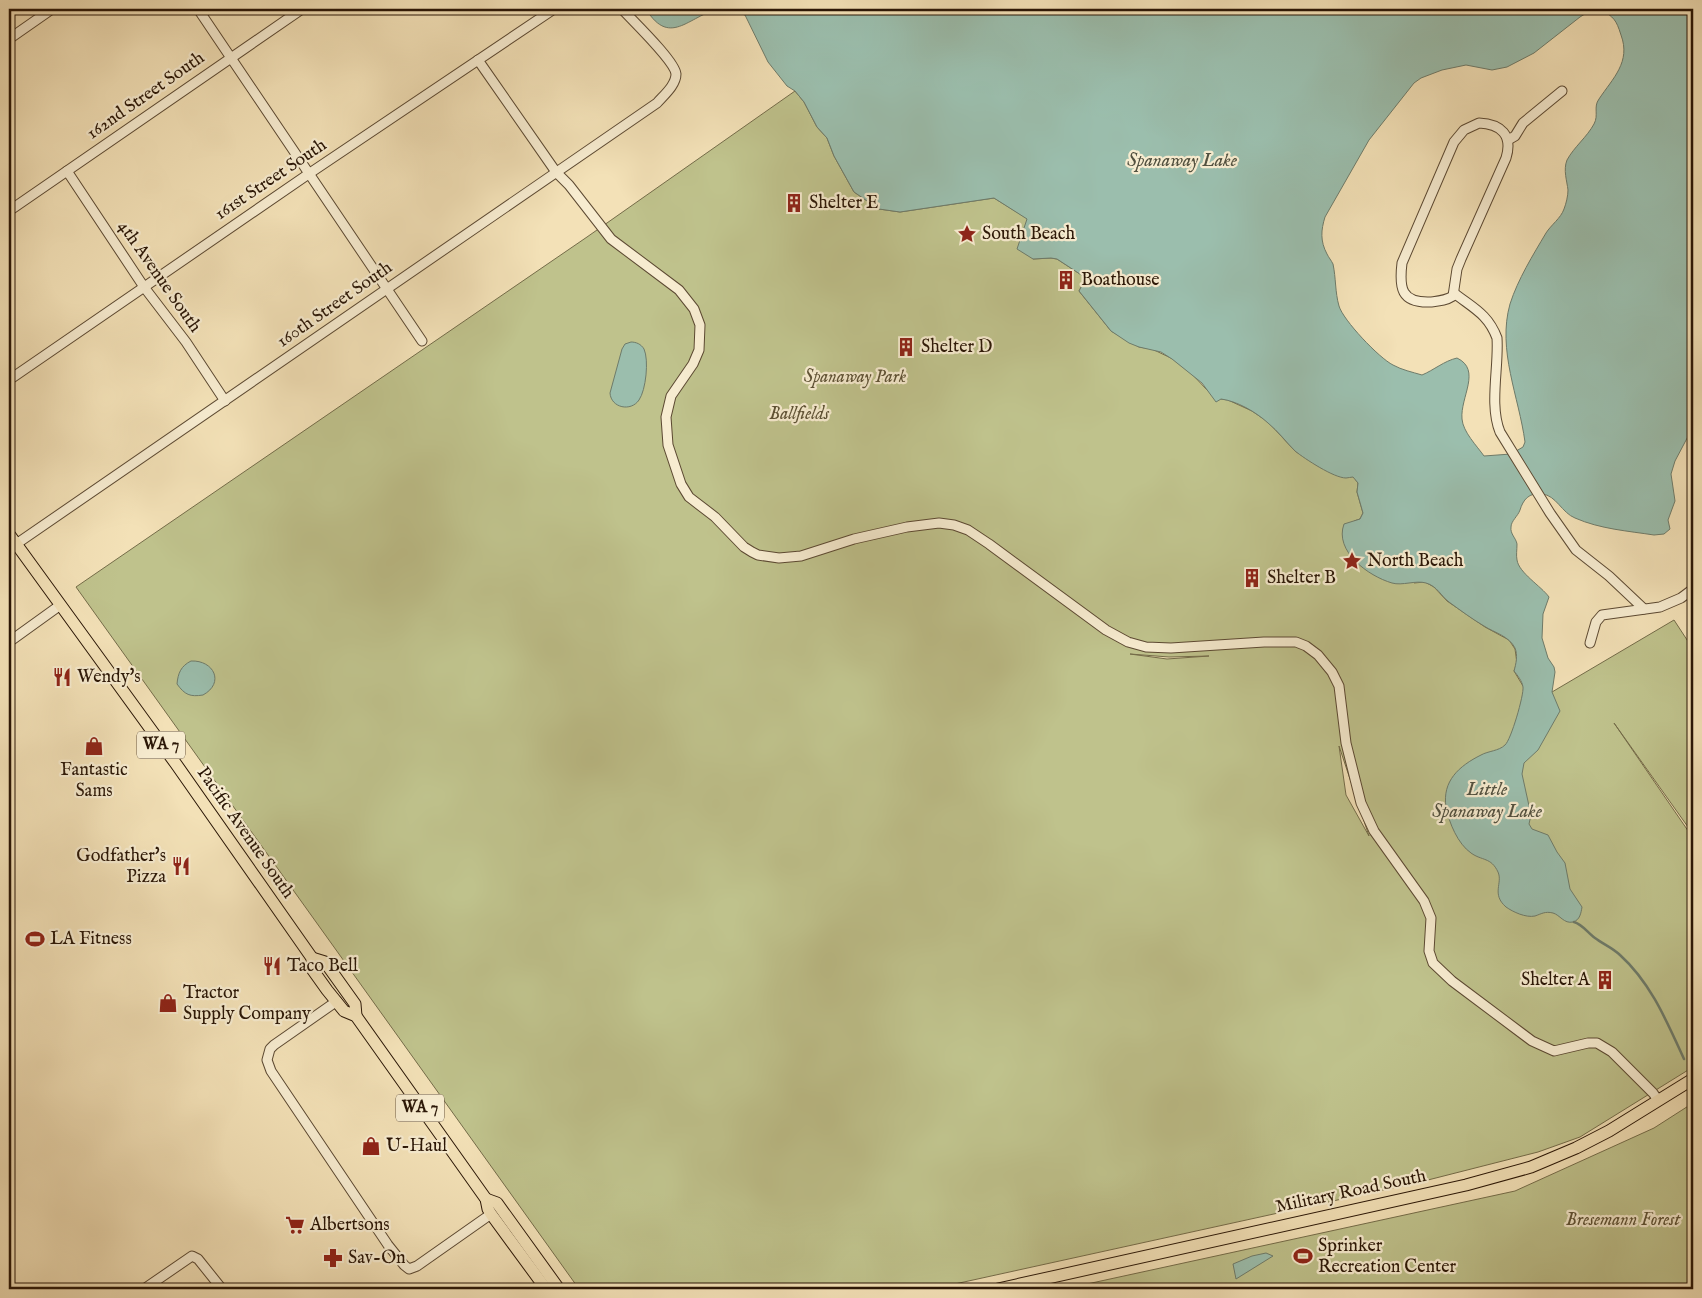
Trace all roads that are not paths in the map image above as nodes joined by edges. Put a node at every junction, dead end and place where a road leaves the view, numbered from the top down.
1 (52, 9) edge
2 (198, 9) edge
3 (302, 9) edge
4 (554, 9) edge
5 (622, 9) edge
6 (9, 39) edge
7 (232, 57) junction
8 (478, 60) junction
9 (1562, 91) dead end
10 (1508, 140) junction
11 (66, 171) junction
12 (556, 172) junction
13 (310, 173) junction
14 (9, 211) edge
15 (144, 287) junction
16 (386, 290) junction
17 (1454, 293) junction
18 (422, 341) dead end
19 (9, 380) edge
20 (225, 401) junction
21 (9, 534) edge
22 (12, 547) edge
23 (1693, 589) edge
24 (60, 606) junction
25 (1644, 609) junction
26 (9, 642) edge
27 (1590, 643) dead end
28 (312, 958) junction
29 (337, 1001) junction
30 (356, 1016) junction
31 (1693, 1079) edge
32 (1658, 1100) junction
33 (486, 1199) junction
34 (491, 1214) junction
35 (1029, 1286) edge
36 (144, 1289) edge
37 (222, 1289) edge
38 (546, 1289) edge
39 (559, 1289) edge
40 (998, 1289) edge

1 - 6 street
2 - 7 street
3 - 7 street, 162nd Street South
4 - 8 street, 161st Street South
5 - 12 street, 160th Street South
7 - 11 street, 162nd Street South
7 - 13 street
8 - 12 street
8 - 13 street, 161st Street South
9 - 10 street
10 - 17 street
10 - 17 street
11 - 14 street, 162nd Street South
11 - 15 street, 4th Avenue South
12 - 16 street, 160th Street South
12 - 32 street
13 - 15 street, 161st Street South
13 - 16 street
15 - 19 street, 161st Street South
15 - 20 street, 4th Avenue South
16 - 18 street
16 - 20 street, 160th Street South
17 - 25 street
20 - 22 street, 160th Street South
21 - 22 main road, Pacific Avenue South / WA 7
22 - 24 main road, Pacific Avenue South / WA 7
23 - 25 street
24 - 26 street
24 - 28 main road, Pacific Avenue South / WA 7
25 - 27 street
28 - 29 main road, Pacific Avenue South / WA 7
28 - 30 main road, Pacific Avenue South / WA 7
29 - 30 main road, Pacific Avenue South / WA 7
29 - 34 street
30 - 33 main road, Pacific Avenue South / WA 7
31 - 32 main road, Military Road South
32 - 35 main road, Military Road South
33 - 34 main road, Pacific Avenue South / WA 7
33 - 39 main road, Pacific Avenue South / WA 7
34 - 38 main road, Pacific Avenue South / WA 7
35 - 40 main road, Military Road South
36 - 37 street

